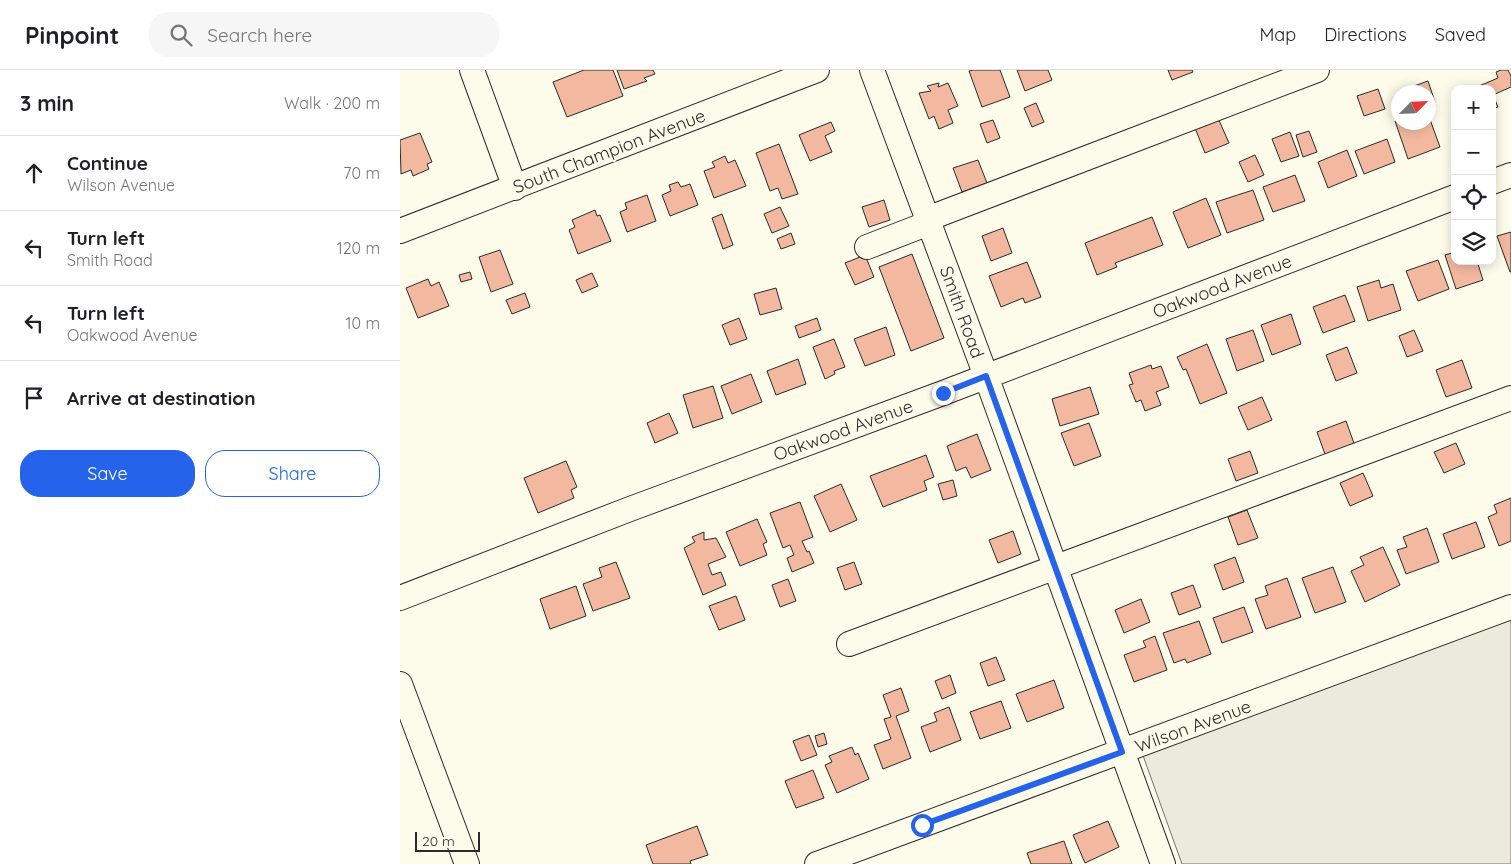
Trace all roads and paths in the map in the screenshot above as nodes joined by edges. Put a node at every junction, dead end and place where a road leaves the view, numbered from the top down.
1 (472, 70) edge
2 (817, 70) edge
3 (872, 70) edge
4 (1317, 70) edge
5 (1511, 175) edge
6 (1496, 181) edge
7 (515, 188) junction
8 (1451, 198) edge
9 (928, 221) junction
10 (400, 231) edge
11 (867, 247) dead end
12 (986, 376) junction
13 (1511, 398) edge
14 (1055, 567) junction
15 (400, 598) edge
16 (1511, 607) edge
17 (849, 644) dead end
18 (400, 684) edge
19 (1122, 752) junction
20 (468, 864) edge
21 (818, 864) edge
22 (1163, 864) edge

1 - 7 street
2 - 7 street, South Champion Avenue
3 - 9 street, Smith Road
4 - 9 street
5 - 6 street
7 - 10 street, South Champion Avenue
8 - 12 street, Oakwood Avenue
9 - 11 street
9 - 12 street, Smith Road
12 - 14 street, Smith Road
12 - 15 street, Oakwood Avenue
13 - 14 street
14 - 17 street
14 - 19 street, Smith Road
16 - 19 street, Wilson Avenue
18 - 20 street
19 - 21 street, Wilson Avenue
19 - 22 street, Smith Road

